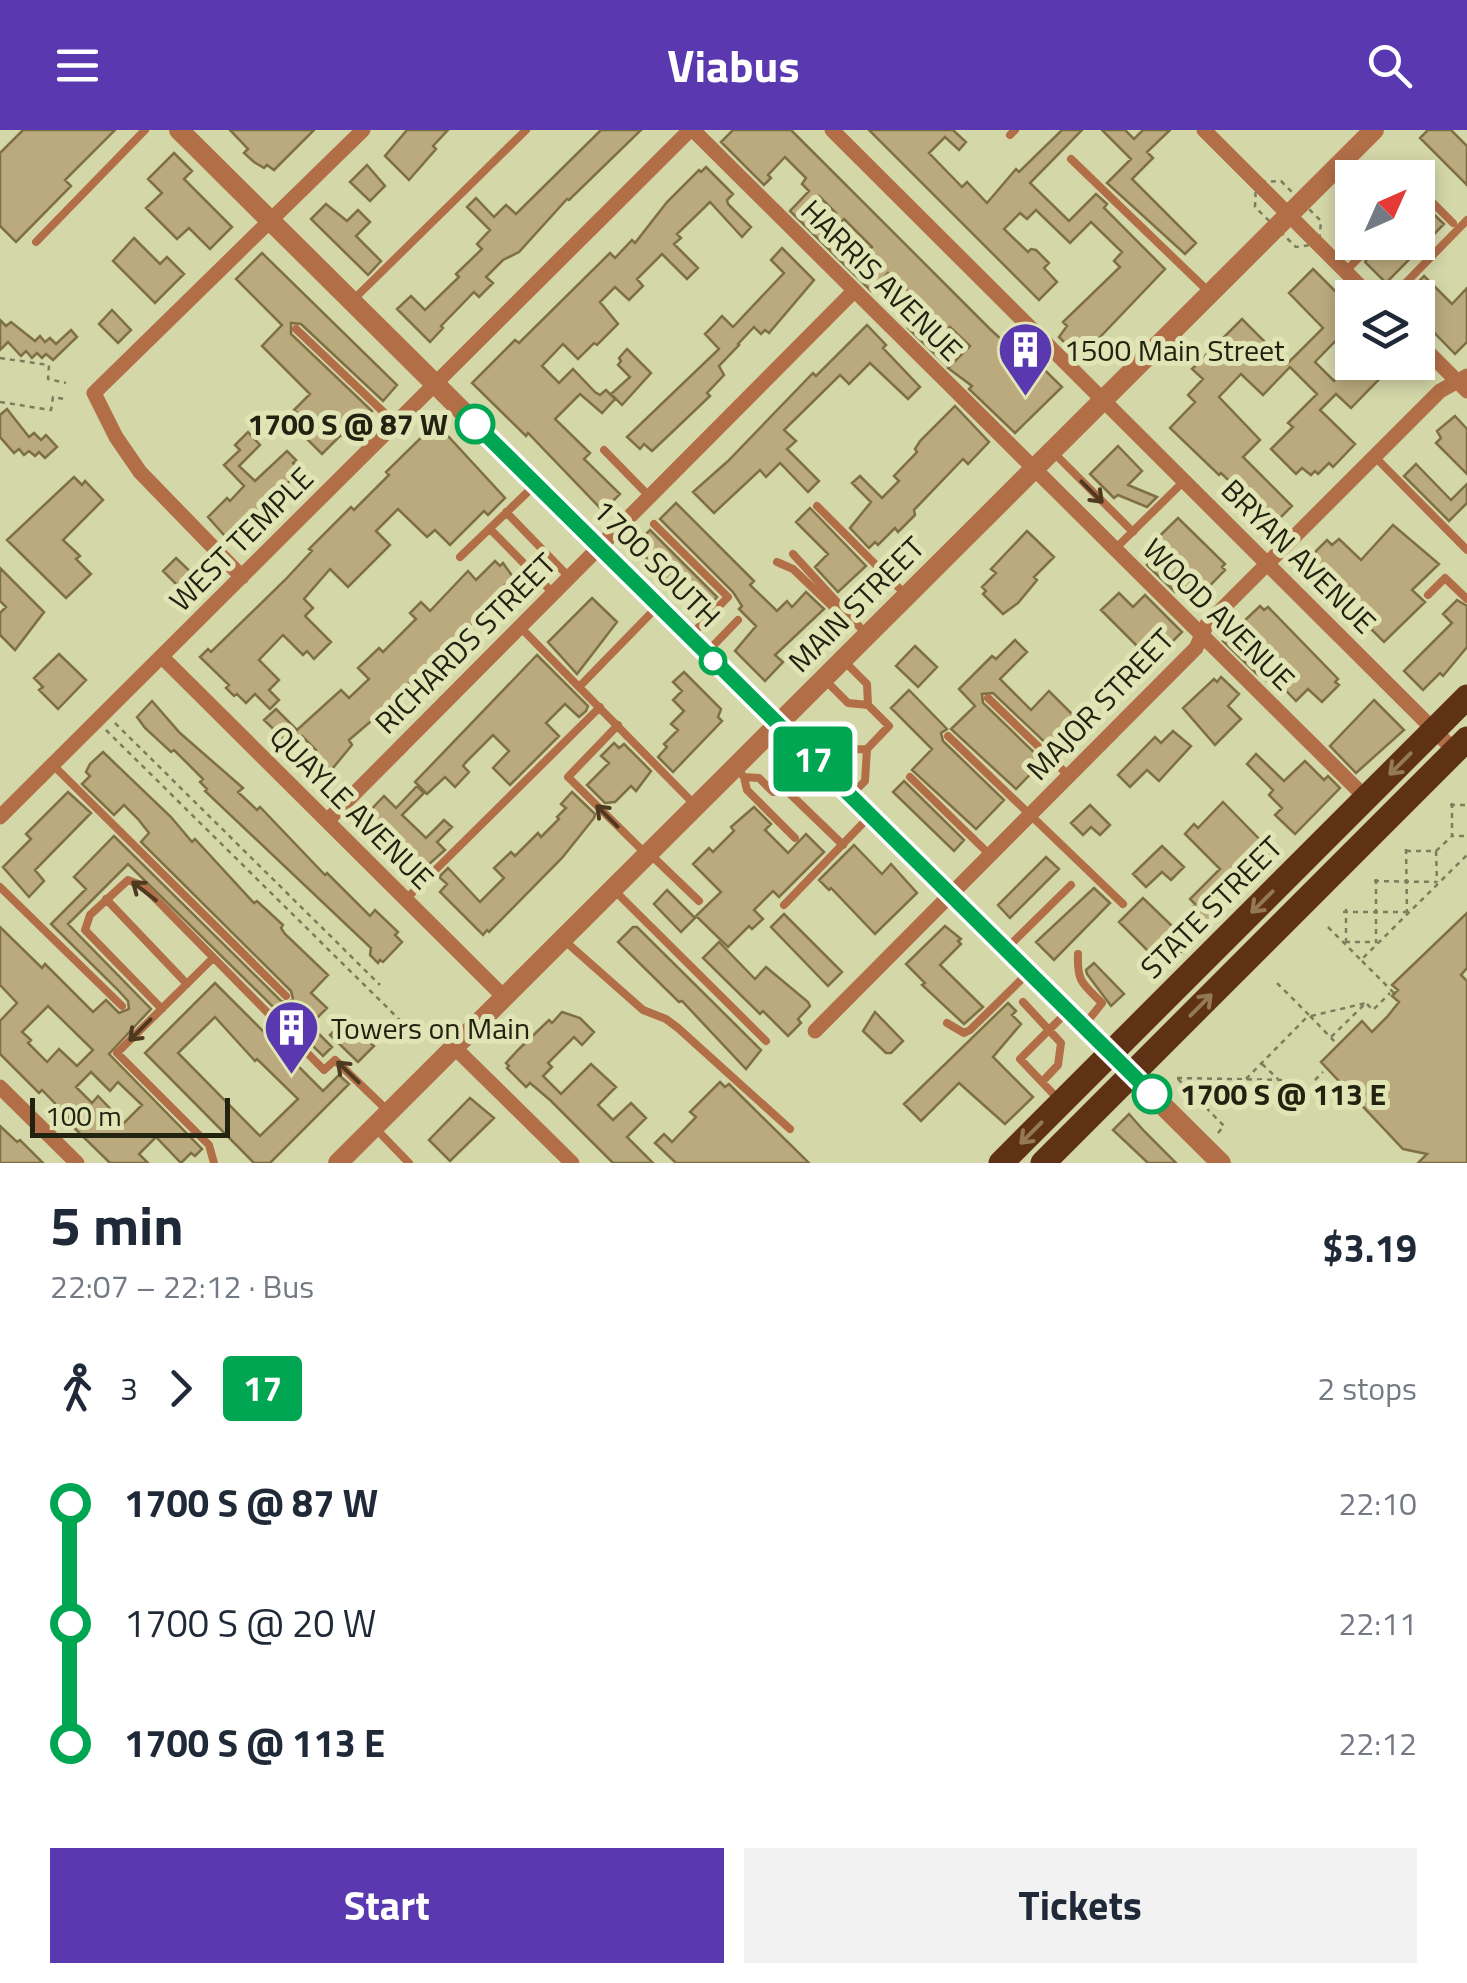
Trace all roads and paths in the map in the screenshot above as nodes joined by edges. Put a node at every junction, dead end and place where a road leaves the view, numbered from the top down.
1 (144, 130) edge
2 (180, 130) edge
3 (363, 130) edge
4 (526, 130) edge
5 (691, 130) edge
6 (832, 130) edge
7 (1204, 130) edge
8 (1374, 130) edge
9 (1071, 159) dead end
10 (1282, 182) dead end
11 (1290, 190) dead end
12 (1435, 205) edge
13 (1255, 208) dead end
14 (1313, 213) dead end
15 (1263, 215) dead end
16 (1289, 215) junction
17 (270, 220) junction
18 (1467, 220) edge
19 (1321, 221) dead end
20 (1453, 223) dead end
21 (1286, 238) dead end
22 (36, 242) dead end
23 (1296, 247) dead end
24 (1357, 260) edge
25 (1346, 271) junction
26 (1355, 280) edge
27 (1409, 280) edge
28 (854, 291) junction
29 (1210, 293) junction
30 (352, 302) junction
31 (296, 329) dead end
32 (1435, 357) edge
33 (0, 358) edge
34 (66, 382) dead end
35 (1464, 383) edge
36 (435, 384) junction
37 (64, 399) dead end
38 (1103, 400) junction
39 (0, 402) edge
40 (396, 424) junction
41 (604, 450) dead end
42 (1052, 451) junction
43 (1374, 456) junction
44 (1034, 469) junction
45 (1184, 481) junction
46 (536, 484) junction
47 (650, 496) junction
48 (817, 506) dead end
49 (506, 512) junction
50 (1115, 514) junction
51 (654, 524) dead end
52 (490, 529) junction
53 (1098, 532) junction
54 (1133, 532) junction
55 (599, 547) junction
56 (1115, 550) junction
57 (1467, 550) edge
58 (793, 554) dead end
59 (460, 557) dead end
60 (553, 560) junction
61 (777, 562) dead end
62 (1268, 564) junction
63 (242, 577) junction
64 (536, 577) junction
65 (570, 577) junction
66 (553, 594) junction
67 (1428, 595) dead end
68 (906, 596) junction
69 (1467, 599) edge
70 (658, 606) junction
71 (843, 611) junction
72 (738, 620) dead end
73 (520, 626) junction
74 (867, 635) junction
75 (1202, 635) junction
76 (689, 637) junction
77 (706, 654) junction
78 (162, 657) junction
79 (843, 660) junction
80 (824, 678) junction
81 (580, 686) junction
82 (1467, 697) edge
83 (988, 698) dead end
84 (868, 705) junction
85 (600, 707) junction
86 (102, 718) junction
87 (778, 724) junction
88 (618, 725) junction
89 (1434, 730) junction
90 (948, 736) dead end
91 (1461, 745) edge
92 (866, 749) junction
93 (52, 765) junction
94 (819, 766) junction
95 (740, 772) junction
96 (1069, 776) junction
97 (910, 777) dead end
98 (774, 792) junction
99 (850, 796) junction
100 (1366, 798) junction
101 (762, 804) junction
102 (1467, 805) edge
103 (696, 806) junction
104 (1031, 814) junction
105 (0, 816) edge
106 (870, 816) junction
107 (327, 821) junction
108 (1452, 836) junction
109 (1467, 836) edge
110 (796, 838) dead end
111 (843, 845) junction
112 (1436, 851) junction
113 (648, 854) junction
114 (1467, 855) edge
115 (990, 856) junction
116 (1406, 882) junction
117 (1437, 883) junction
118 (1071, 884) dead end
119 (0, 888) edge
120 (612, 889) junction
121 (950, 895) junction
122 (106, 899) junction
123 (406, 900) junction
124 (699, 902) dead end
125 (784, 904) dead end
126 (1123, 904) dead end
127 (1376, 912) junction
128 (1408, 913) junction
129 (1328, 927) dead end
130 (562, 939) junction
131 (1345, 943) junction
132 (1377, 943) junction
133 (1006, 949) junction
134 (1078, 954) dead end
135 (213, 958) junction
136 (1361, 960) junction
137 (1029, 972) junction
138 (1274, 980) dead end
139 (187, 984) junction
140 (380, 986) dead end
141 (286, 996) dead end
142 (504, 997) junction
143 (1022, 1002) dead end
144 (1366, 1003) junction
145 (122, 1006) dead end
146 (162, 1009) junction
147 (1309, 1016) junction
148 (1076, 1018) junction
149 (947, 1023) dead end
150 (1050, 1029) junction
151 (815, 1031) dead end
152 (415, 1035) dead end
153 (1331, 1038) junction
154 (766, 1042) dead end
155 (1336, 1043) dead end
156 (454, 1047) junction
157 (1111, 1053) junction
158 (1261, 1062) junction
159 (1324, 1072) dead end
160 (1132, 1074) junction
161 (1246, 1079) junction
162 (1278, 1080) junction
163 (1284, 1080) dead end
164 (1315, 1080) dead end
165 (1042, 1082) junction
166 (0, 1087) edge
167 (1061, 1102) junction
168 (381, 1120) junction
169 (790, 1130) dead end
170 (1216, 1134) dead end
171 (77, 1163) edge
172 (214, 1163) edge
173 (338, 1163) edge
174 (410, 1163) edge
175 (572, 1163) edge
176 (1001, 1163) edge
177 (1043, 1163) edge
178 (1222, 1163) edge

1 - 22 lane
2 - 17 street, 1700 SOUTH
3 - 17 street
4 - 30 lane
5 - 28 street, HARRIS AVENUE
5 - 36 street, WEST TEMPLE
6 - 38 street, BRYAN AVENUE
7 - 16 street
8 - 16 street, MAIN STREET
9 - 29 lane
10 - 11 path
12 - 20 lane
13 - 15 path
14 - 19 path
16 - 25 street
16 - 29 street, MAIN STREET
17 - 30 street, 1700 SOUTH
17 - 63 street
18 - 27 lane
21 - 23 path
24 - 25 lane
25 - 26 street
28 - 44 street, HARRIS AVENUE
28 - 47 street, RICHARDS STREET
29 - 38 street, MAIN STREET
30 - 36 street, 1700 SOUTH
31 - 40 lane
32 - 35 street
33 - 34 path
35 - 43 street, MAJOR STREET
36 - 40 street, WEST TEMPLE
36 - 46 street, 1700 SOUTH
37 - 39 path
38 - 42 street, MAIN STREET
38 - 45 street, BRYAN AVENUE
40 - 63 street, WEST TEMPLE
41 - 47 lane
42 - 44 street, MAIN STREET
42 -> 50 lane
43 - 57 lane
43 - 62 street, MAJOR STREET
44 - 53 street, WOOD AVENUE
44 - 68 street, MAIN STREET
45 - 54 lane
45 - 62 street, BRYAN AVENUE
46 - 49 lane
46 - 55 street, 1700 SOUTH
47 - 55 street, RICHARDS STREET
48 - 68 lane
49 - 52 lane
49 - 60 lane
50 - 53 lane
50 - 54 lane
51 - 76 lane
52 - 59 lane
52 - 64 lane
53 - 56 street, WOOD AVENUE
54 - 56 lane
55 - 65 street, RICHARDS STREET
55 - 70 street, 1700 SOUTH
56 - 75 street, WOOD AVENUE
58 - 71 lane
60 - 64 lane
60 - 65 lane
61 - 71 lane
62 - 75 street, MAJOR STREET
62 - 89 street, BRYAN AVENUE
63 - 78 street, WEST TEMPLE
64 - 66 lane
65 - 66 street, RICHARDS STREET
66 - 73 street, RICHARDS STREET
67 - 69 lane
68 - 74 street, MAIN STREET
70 - 76 street, 1700 SOUTH
70 - 81 lane
71 - 74 lane
72 - 77 lane
73 - 81 lane
73 - 107 street, RICHARDS STREET
74 - 79 street, MAIN STREET
75 - 96 street, MAJOR STREET
75 - 100 street, WOOD AVENUE
76 - 77 street, 1700 SOUTH
77 - 87 street, 1700 SOUTH
78 - 86 street, WEST TEMPLE
78 - 107 street, QUAYLE AVENUE
79 - 80 street, MAIN STREET
79 - 84 lane
80 - 84 lane
80 - 87 street, MAIN STREET
81 - 85 lane
82 - 89 main road, STATE STREET
83 - 96 lane
84 - 92 lane
85 - 88 lane
85 - 123 lane
86 - 93 street, WEST TEMPLE
86 - 140 path
86 - 152 path
87 - 94 street, 1700 SOUTH
87 - 95 street, MAIN STREET
88 - 103 lane
113 -> 88 lane
89 - 91 street, BRYAN AVENUE
89 -> 100 main road, STATE STREET
90 - 104 lane
160 -> 91 main road, STATE STREET
92 - 94 lane
92 - 99 lane
93 - 105 street, WEST TEMPLE
93 - 141 lane
94 - 99 street, 1700 SOUTH
95 - 98 lane
95 - 101 lane
95 - 103 street, MAIN STREET
96 - 104 street, MAJOR STREET
97 - 115 lane
98 - 101 lane
98 - 111 lane
99 - 106 street, 1700 SOUTH
100 -> 157 main road, STATE STREET
101 - 110 lane
102 - 108 path
103 - 113 street, MAIN STREET
104 - 115 street, MAJOR STREET
104 - 126 lane
106 - 111 lane
106 - 121 street, 1700 SOUTH
107 - 123 street, QUAYLE AVENUE
108 - 109 path
108 - 112 path
111 - 125 lane
112 - 116 path
112 - 117 path
113 - 120 street, MAIN STREET
113 - 124 lane
114 - 117 path
115 - 121 street, MAJOR STREET
116 - 117 path
116 - 127 path
116 - 128 path
117 - 128 path
118 - 133 lane
119 - 145 lane
120 - 130 street, MAIN STREET
120 - 154 lane
121 - 133 street, 1700 SOUTH
121 - 151 street, MAJOR STREET
135 -> 122 lane
122 - 139 lane
122 - 146 lane
123 - 142 street, QUAYLE AVENUE
127 - 128 path
127 - 131 path
127 - 132 path
128 - 132 path
129 - 131 path
130 - 142 street, MAIN STREET
130 - 169 lane
131 - 132 path
131 - 136 path
132 - 136 path
133 - 137 street, 1700 SOUTH
134 - 148 lane
135 - 139 lane
168 -> 135 lane
136 - 144 path
137 - 148 street, 1700 SOUTH
137 - 149 lane
138 - 147 path
139 - 146 lane
142 - 156 street, MAIN STREET
143 - 150 lane
144 - 147 path
144 - 153 path
146 -> 172 lane
147 - 153 path
147 - 158 path
148 - 150 lane
148 - 157 street, 1700 SOUTH
150 - 165 lane
150 - 165 lane
153 - 155 path
156 - 168 street, MAIN STREET
156 - 175 street
157 - 160 street, 1700 SOUTH
157 - 167 main road, STATE STREET
158 - 161 path
158 - 162 path
159 - 164 path
160 - 177 main road, STATE STREET
160 - 178 street, 1700 SOUTH
161 - 162 path
161 - 170 path
162 - 163 path
165 - 167 lane
166 - 171 street
167 -> 176 main road, STATE STREET
168 - 173 street, MAIN STREET
168 - 174 lane

